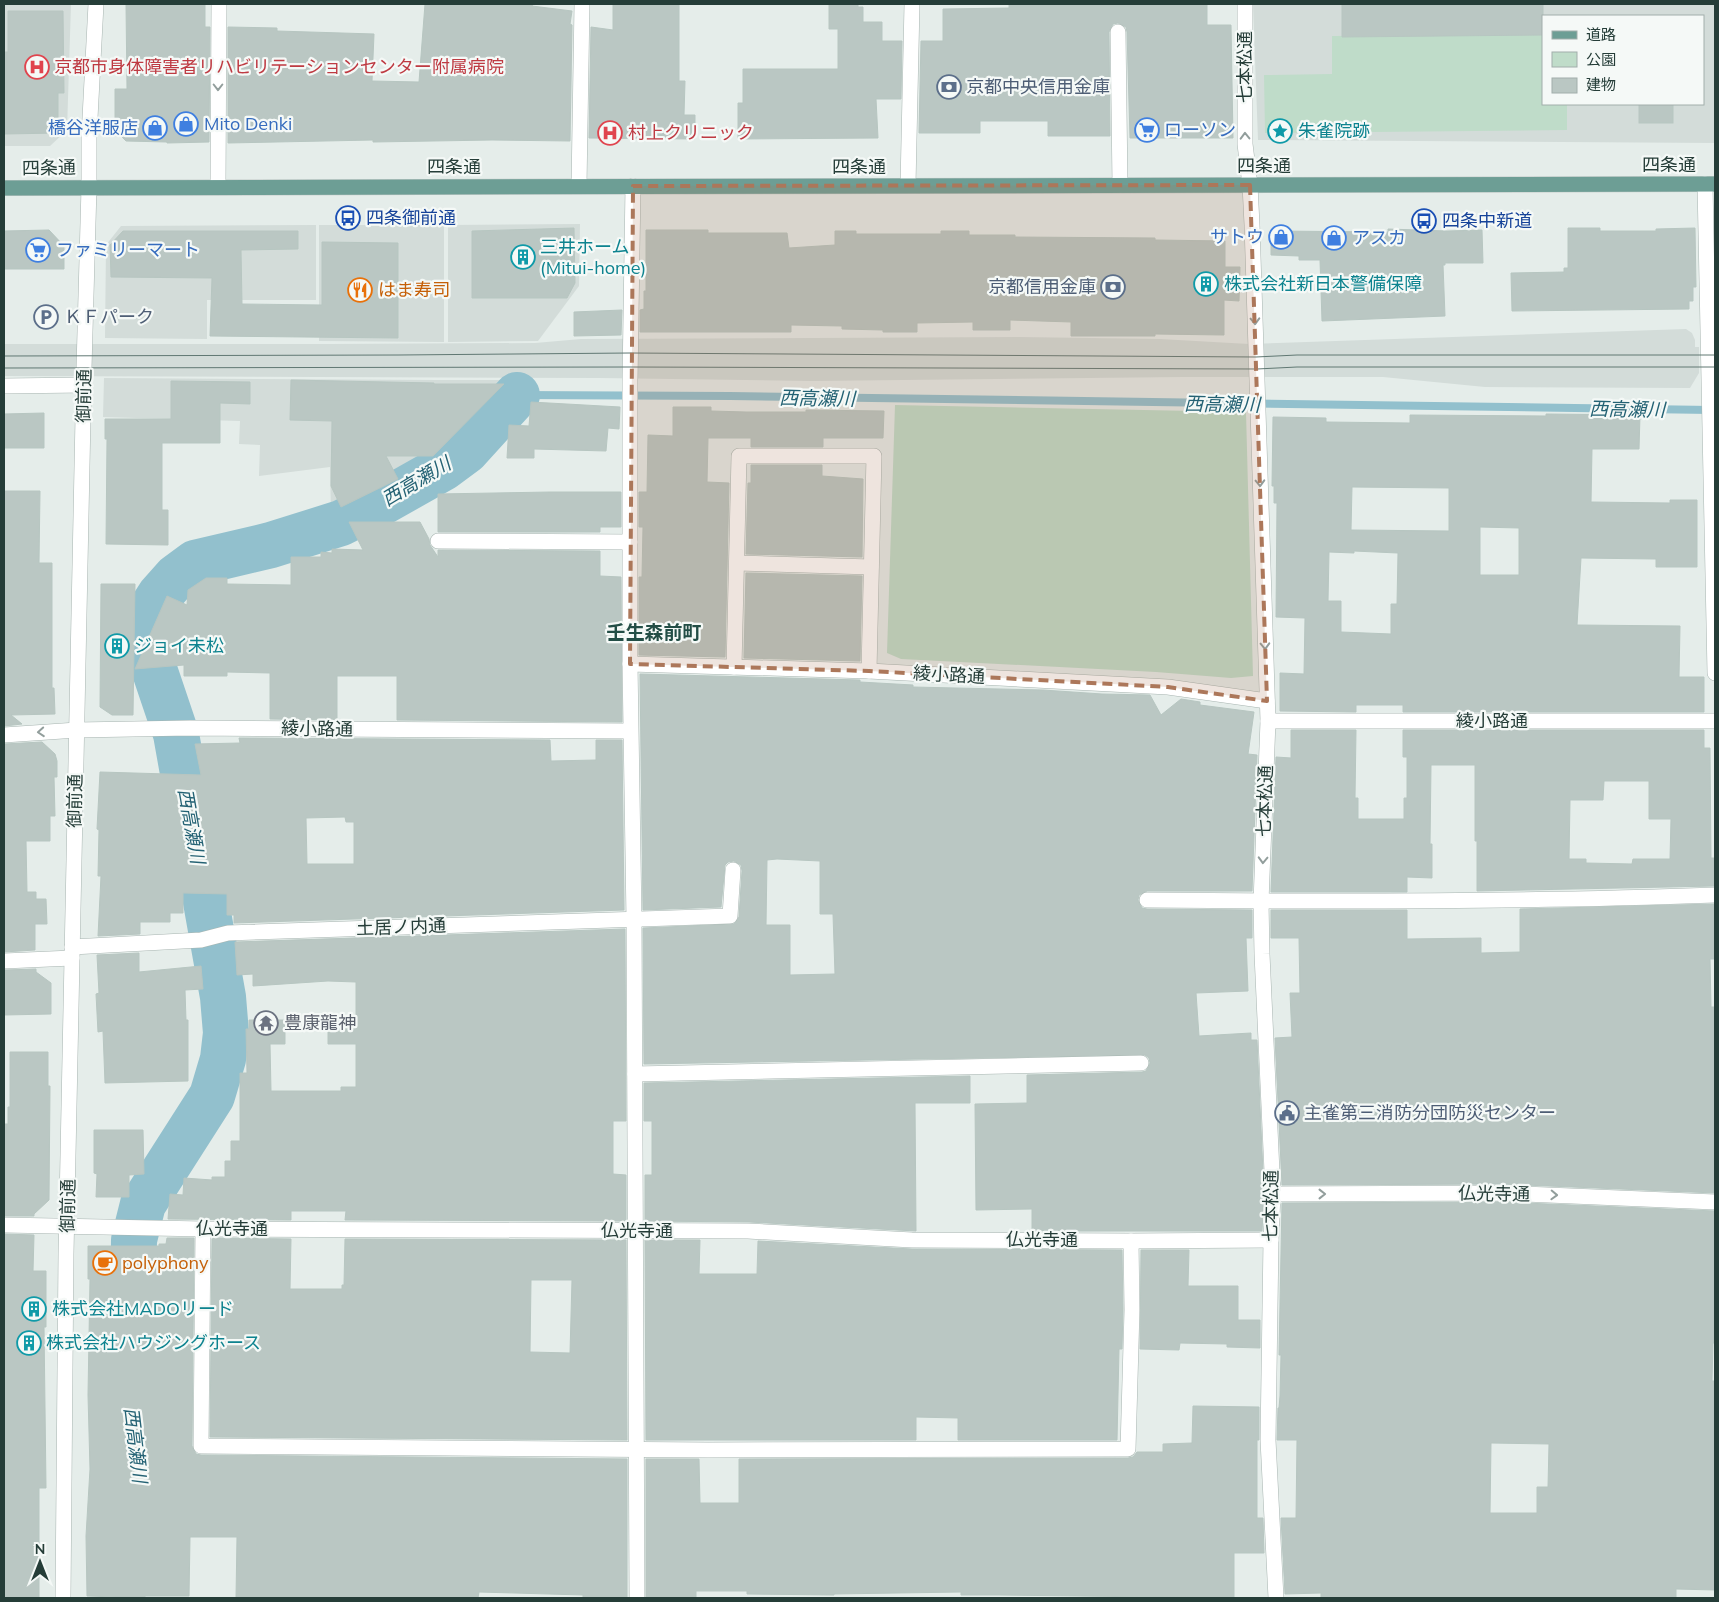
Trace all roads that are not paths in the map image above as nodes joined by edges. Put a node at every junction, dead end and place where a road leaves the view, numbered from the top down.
1 (96, 4) edge
2 (219, 4) edge
3 (582, 4) edge
4 (912, 4) edge
5 (1245, 4) edge
6 (1118, 32) dead end
7 (1250, 184) junction
8 (1710, 184) edge
9 (908, 185) junction
10 (1120, 185) junction
11 (218, 186) junction
12 (579, 186) junction
13 (633, 186) junction
14 (89, 187) junction
15 (4, 188) edge
16 (84, 385) junction
17 (4, 386) edge
18 (438, 541) dead end
19 (630, 542) junction
20 (737, 564) junction
21 (872, 567) junction
22 (630, 664) junction
23 (734, 667) junction
24 (1715, 667) edge
25 (869, 671) junction
26 (1715, 673) edge
27 (1267, 701) junction
28 (1268, 721) junction
29 (1715, 721) edge
30 (77, 730) junction
31 (630, 731) junction
32 (4, 735) edge
33 (733, 870) dead end
34 (1715, 895) edge
35 (1148, 900) dead end
36 (1261, 902) junction
37 (634, 919) junction
38 (72, 952) junction
39 (4, 961) edge
40 (1141, 1063) dead end
41 (635, 1074) junction
42 (1273, 1194) junction
43 (1715, 1202) edge
44 (4, 1225) edge
45 (67, 1226) junction
46 (203, 1229) junction
47 (635, 1231) junction
48 (1271, 1240) junction
49 (1131, 1241) junction
50 (636, 1449) junction
51 (63, 1598) edge
52 (637, 1598) edge
53 (1276, 1598) edge

1 - 14 street, 御前通
2 -> 11 street
3 - 12 street
4 - 9 street
7 -> 5 street, 七本松通
6 - 10 street
7 - 8 main road, 四条通
7 - 10 main road, 四条通
7 -> 27 street, 七本松通
8 - 24 street
9 - 10 main road, 四条通
9 - 13 main road, 四条通
11 - 12 main road, 四条通
11 - 14 main road, 四条通
12 - 13 main road, 四条通
13 - 19 street
14 - 15 main road, 四条通
14 - 16 street, 御前通
16 - 17 street
16 - 30 street, 御前通
18 - 19 street
19 - 22 street
20 - 21 street
20 - 21 street
20 - 23 street
21 - 25 street
22 - 23 street, 綾小路通
22 - 31 street
23 - 25 street, 綾小路通
24 - 26 street
25 - 27 street, 綾小路通
27 - 28 street, 七本松通
28 - 29 street, 綾小路通
28 -> 36 street, 七本松通
30 - 31 street, 綾小路通
30 -> 32 street, 綾小路通
30 - 38 street, 御前通
31 - 37 street
33 - 37 street, 土居ノ内通
34 - 36 street
35 - 36 street
36 - 42 street, 七本松通
37 - 38 street, 土居ノ内通
37 - 41 street
38 - 39 street, 土居ノ内通
38 - 45 street, 御前通
40 - 41 street
41 - 47 street
42 -> 43 street, 仏光寺通
42 - 48 street, 七本松通
44 - 45 street, 仏光寺通
45 - 46 street, 仏光寺通
45 - 51 street, 御前通
46 - 47 street, 仏光寺通
46 - 50 street
47 - 49 street, 仏光寺通
47 - 50 street
48 - 49 street, 仏光寺通
48 - 53 street, 七本松通
49 - 50 street
50 - 52 street

